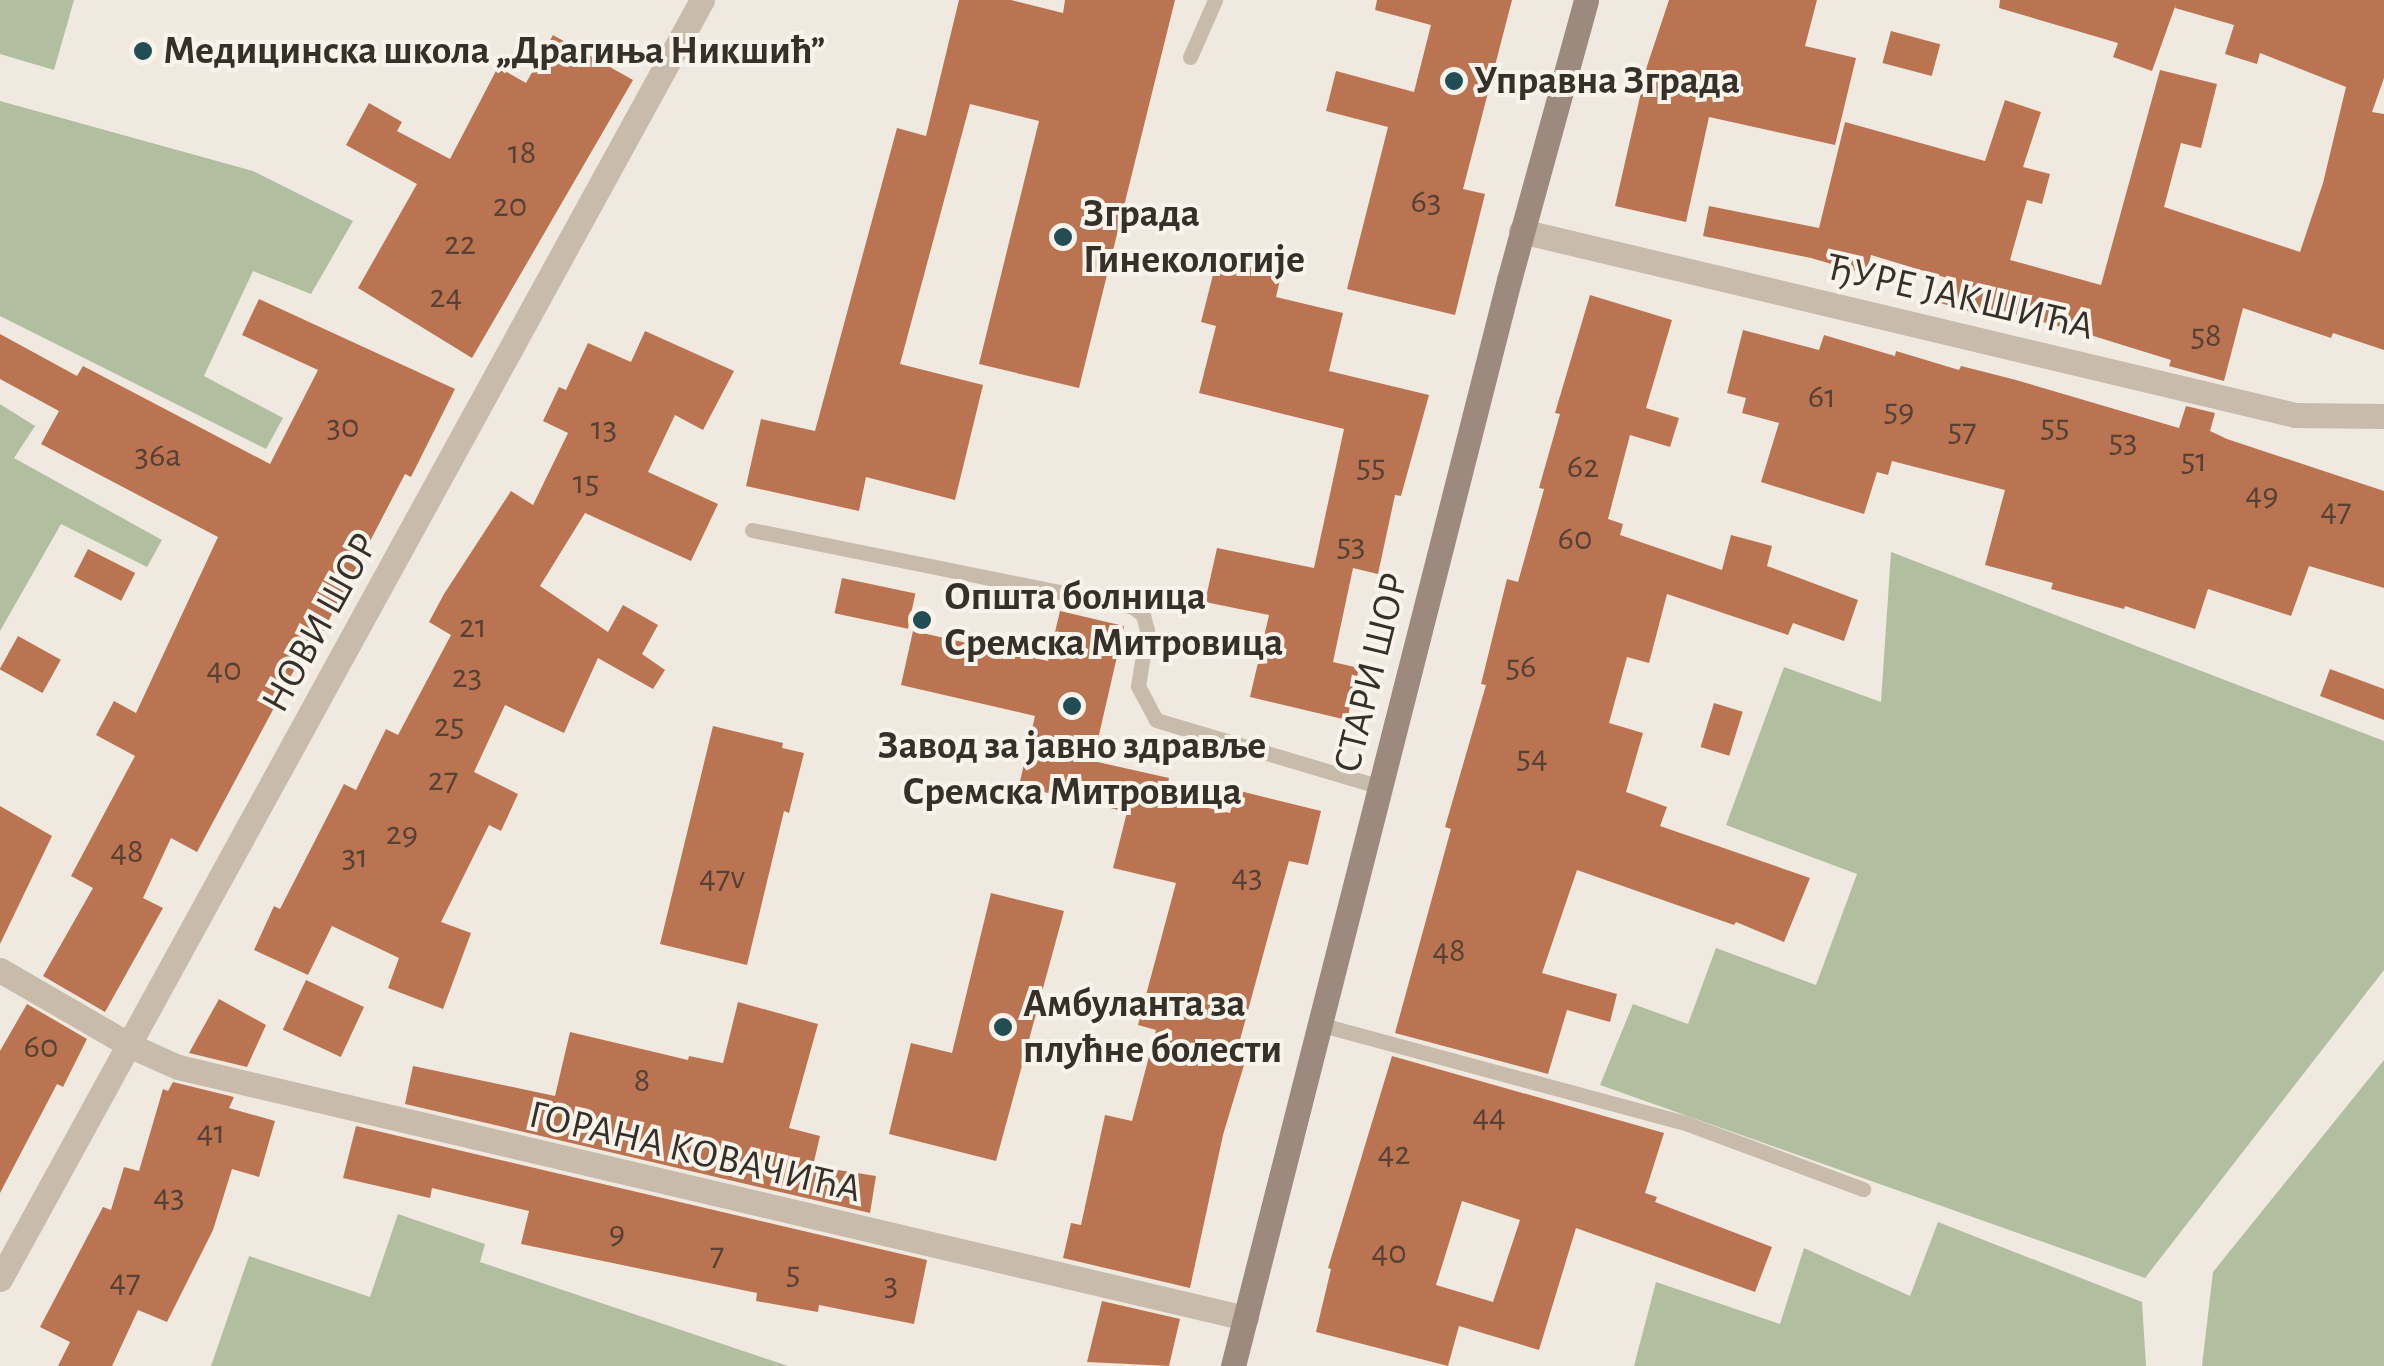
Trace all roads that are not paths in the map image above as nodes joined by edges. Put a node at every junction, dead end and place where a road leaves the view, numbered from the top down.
1 (702, 0) edge
2 (1215, 0) edge
3 (1586, 0) edge
4 (1190, 57) dead end
5 (1521, 231) junction
6 (2384, 416) edge
7 (752, 530) dead end
8 (1382, 787) junction
9 (0, 970) edge
10 (1322, 1025) junction
11 (131, 1046) junction
12 (1863, 1189) dead end
13 (0, 1279) edge
14 (1246, 1318) junction
15 (1233, 1366) edge

1 - 11 street, НОВИ ШОР
2 - 4 lane
3 - 5 main road, СТАРИ ШОР
5 - 6 street, ЂУРЕ ЈАКШИЋА
5 - 8 main road, СТАРИ ШОР
7 - 8 lane
8 - 10 main road, СТАРИ ШОР
9 - 11 street, ГОРАНА КОВАЧИЋА
10 - 12 lane
10 - 14 main road, СТАРИ ШОР
11 - 13 street, НОВИ ШОР
11 - 14 street, ГОРАНА КОВАЧИЋА
14 - 15 main road, СТАРИ ШОР

